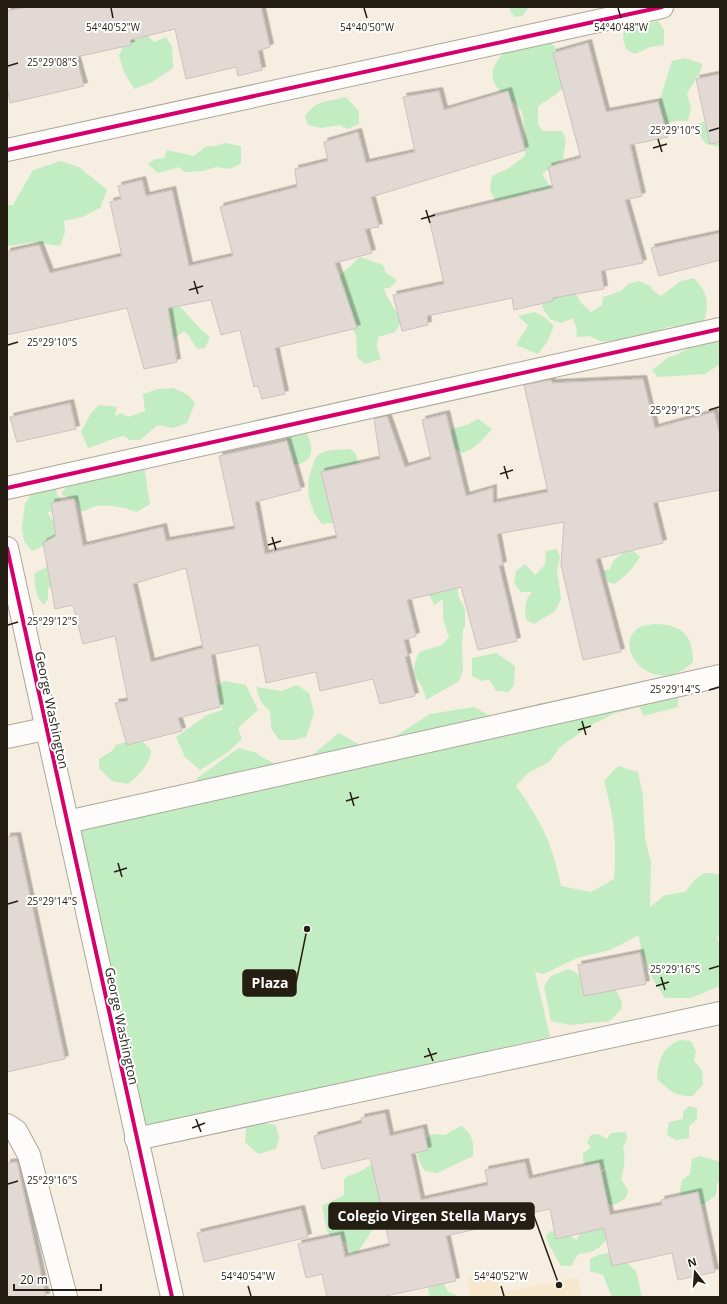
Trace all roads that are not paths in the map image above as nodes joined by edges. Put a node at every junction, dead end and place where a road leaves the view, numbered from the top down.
1 (662, 7) edge
2 (7, 150) edge
3 (720, 329) edge
4 (7, 488) edge
5 (7, 548) edge
6 (720, 676) edge
7 (46, 729) junction
8 (7, 737) edge
9 (67, 822) junction
10 (720, 1012) edge
11 (7, 1125) edge
12 (136, 1139) junction
13 (66, 1297) edge
14 (172, 1297) edge

1 - 2 street
3 - 4 street
5 - 7 street, George Washington
6 - 9 street
7 - 8 street
7 - 9 street, George Washington
9 - 12 street, George Washington
10 - 12 street
11 - 13 street
12 - 14 street, George Washington

